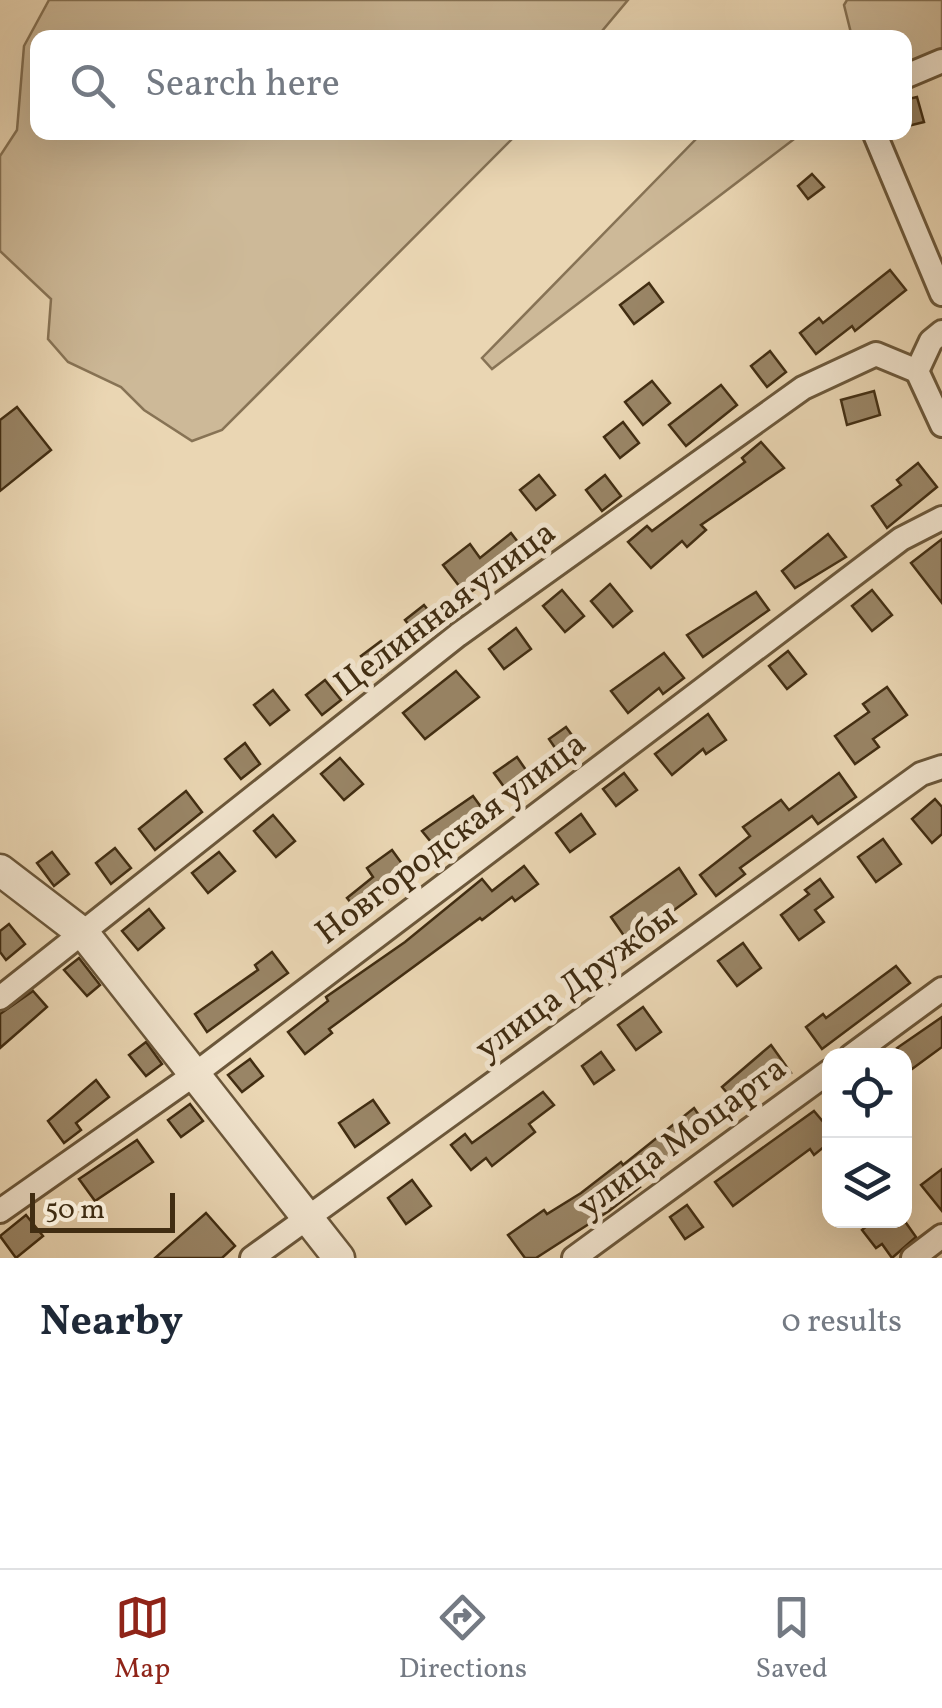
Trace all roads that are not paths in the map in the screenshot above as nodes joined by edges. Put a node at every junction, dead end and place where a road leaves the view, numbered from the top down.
1 (942, 61) edge
2 (912, 74) edge
3 (877, 140) edge
4 (942, 294) edge
5 (942, 332) edge
6 (917, 371) junction
7 (942, 424) edge
8 (942, 518) edge
9 (942, 767) edge
10 (0, 870) edge
11 (85, 935) junction
12 (942, 989) edge
13 (0, 998) edge
14 (861, 1048) edge
15 (195, 1074) junction
16 (822, 1077) edge
17 (0, 1211) edge
18 (306, 1218) junction
19 (942, 1236) edge
20 (252, 1258) edge
21 (339, 1258) edge
22 (574, 1258) edge
23 (913, 1258) edge

1 - 2 street
3 - 4 street
5 - 6 street
6 - 7 street
6 - 11 street, Целинная улица
8 - 15 street, Новгородская улица
9 - 18 street, улица Дружбы
10 - 11 street
11 - 13 street, Целинная улица
11 - 15 street
12 - 14 street
15 - 17 street, Новгородская улица
15 - 18 street
16 - 22 street, улица Моцарта
18 - 20 street, улица Дружбы
18 - 21 street
19 - 23 street

